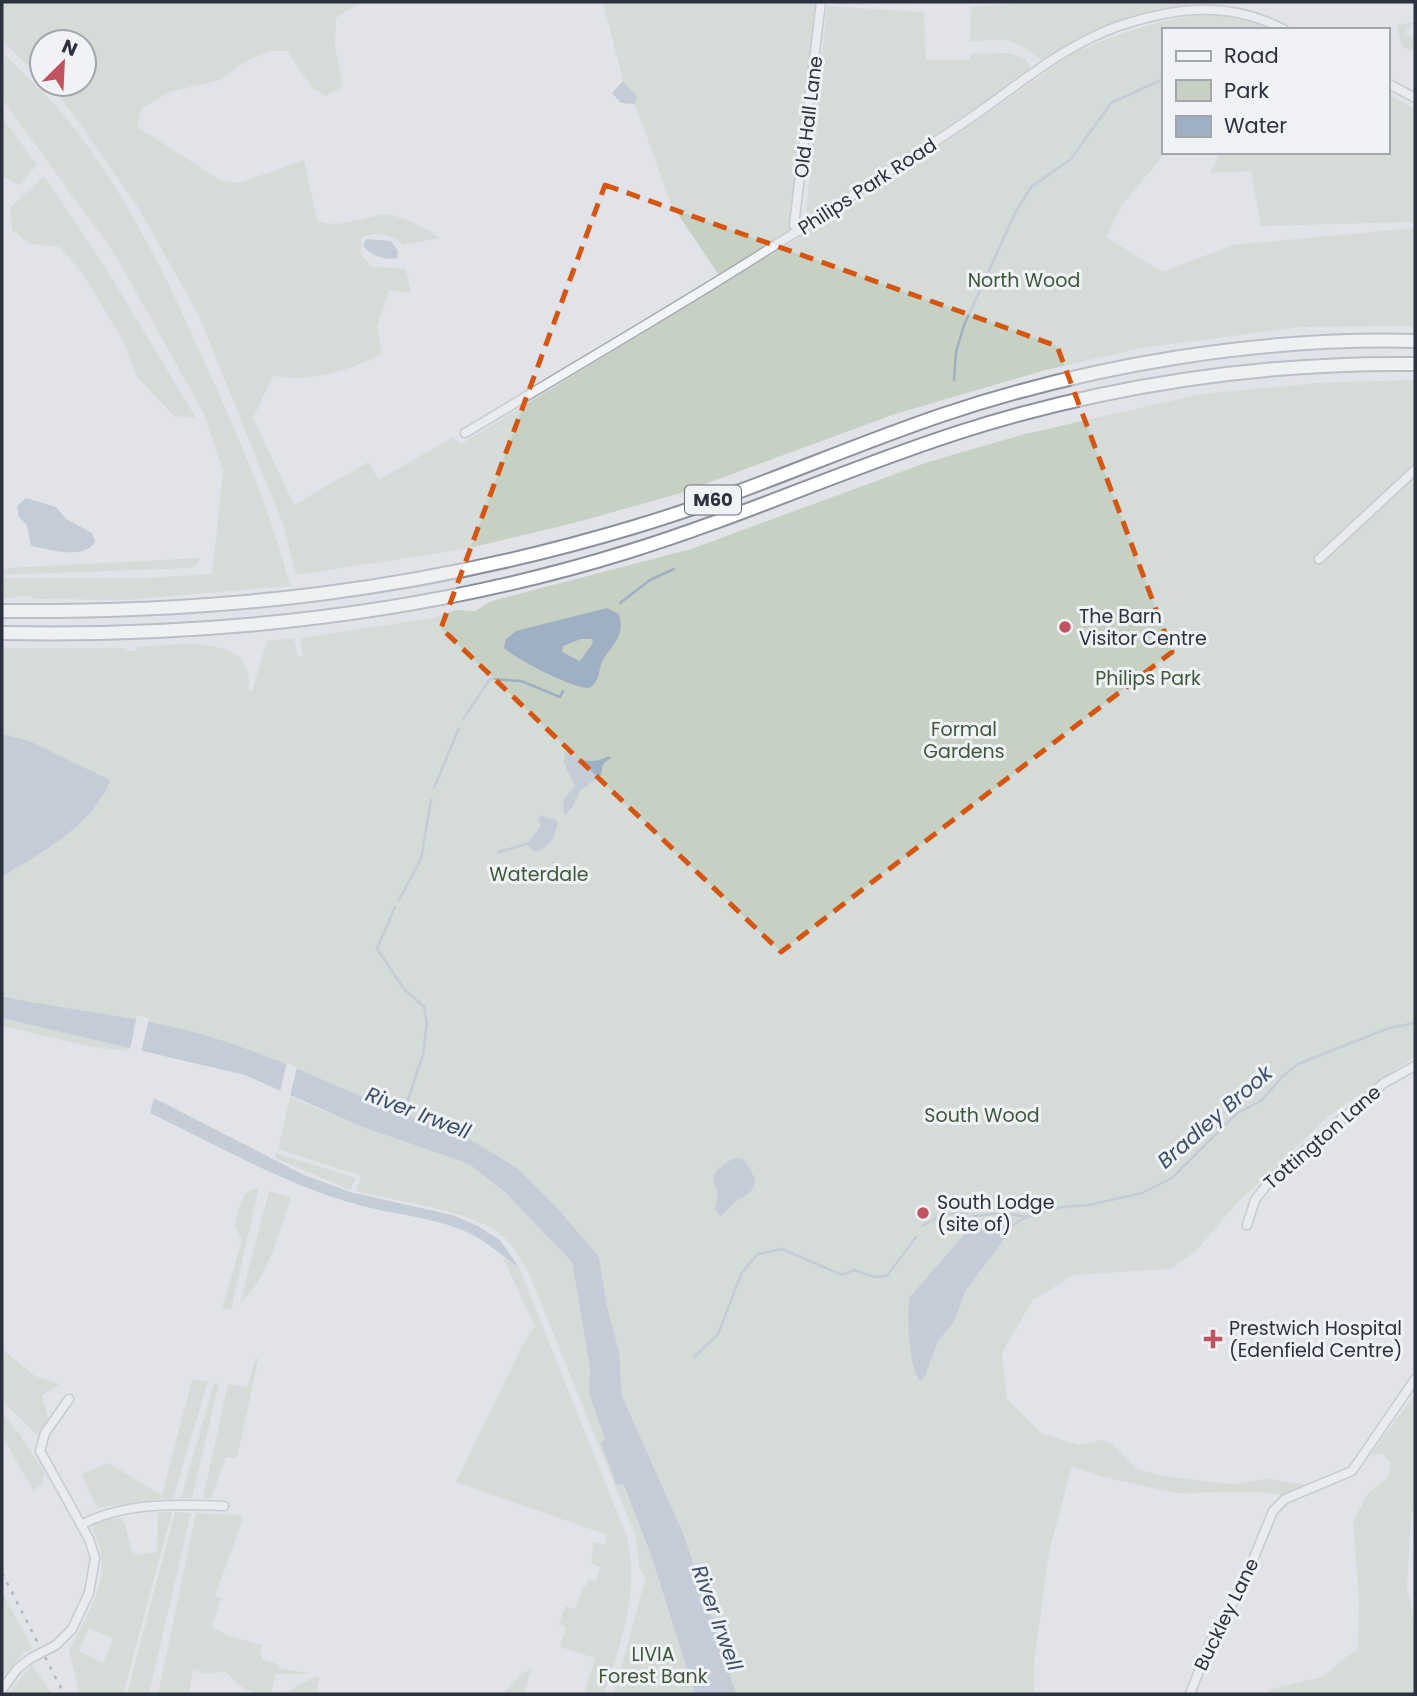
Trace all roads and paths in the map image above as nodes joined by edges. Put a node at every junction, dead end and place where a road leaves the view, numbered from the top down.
1 (821, 2) edge
2 (1281, 28) edge
3 (1389, 84) edge
4 (1415, 98) edge
5 (799, 231) junction
6 (1415, 341) edge
7 (1415, 364) edge
8 (465, 433) dead end
9 (1415, 470) edge
10 (1319, 559) dead end
11 (2, 611) edge
12 (2, 633) edge
13 (1415, 1066) edge
14 (1247, 1225) dead end
15 (1415, 1379) edge
16 (69, 1399) dead end
17 (224, 1506) dead end
18 (81, 1525) junction
19 (2, 1690) edge
20 (1190, 1694) edge

1 - 5 street, Old Hall Lane
2 - 5 street, Philips Park Road
3 - 4 street
5 - 8 street, Philips Park Road
6 - 11 highway, M60
7 - 12 highway, M60
9 - 10 street
13 - 14 street, Tottington Lane
15 - 20 street, Buckley Lane
16 - 18 street
17 - 18 street
18 - 19 street, bridge

